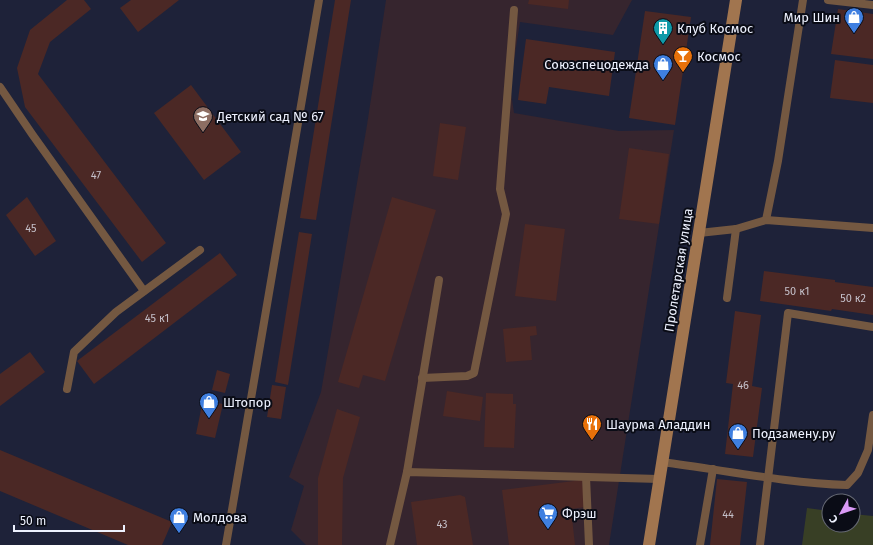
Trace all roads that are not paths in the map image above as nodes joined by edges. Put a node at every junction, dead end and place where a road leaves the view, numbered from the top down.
1 (319, 0) edge
2 (736, 0) edge
3 (803, 0) edge
4 (828, 0) edge
5 (873, 5) edge
6 (514, 10) dead end
7 (0, 87) edge
8 (766, 220) junction
9 (873, 228) edge
10 (736, 229) junction
11 (699, 233) junction
12 (200, 250) dead end
13 (439, 280) dead end
14 (144, 291) junction
15 (727, 298) dead end
16 (873, 327) edge
17 (422, 378) junction
18 (66, 389) dead end
19 (873, 415) edge
20 (662, 462) junction
21 (713, 469) junction
22 (407, 472) junction
23 (586, 477) junction
24 (769, 478) junction
25 (659, 479) junction
26 (226, 545) edge
27 (390, 545) edge
28 (589, 545) edge
29 (649, 545) edge
30 (700, 545) edge
31 (760, 545) edge

1 - 26 lane
2 - 11 street, Пролетарская улица
3 - 8 lane
4 - 5 lane
6 - 17 lane
7 - 14 lane
8 - 9 lane
8 - 10 lane
10 - 11 lane
10 - 15 lane
11 - 20 street, Пролетарская улица
12 - 14 lane
13 - 17 lane
14 - 18 lane
16 - 24 lane
17 - 22 lane
19 - 24 lane
20 - 21 lane
20 - 25 street, Пролетарская улица
21 - 24 lane
21 - 30 lane
22 - 23 lane
22 - 27 lane
23 - 25 lane
23 - 28 lane
24 - 31 lane
25 - 29 street, Пролетарская улица

